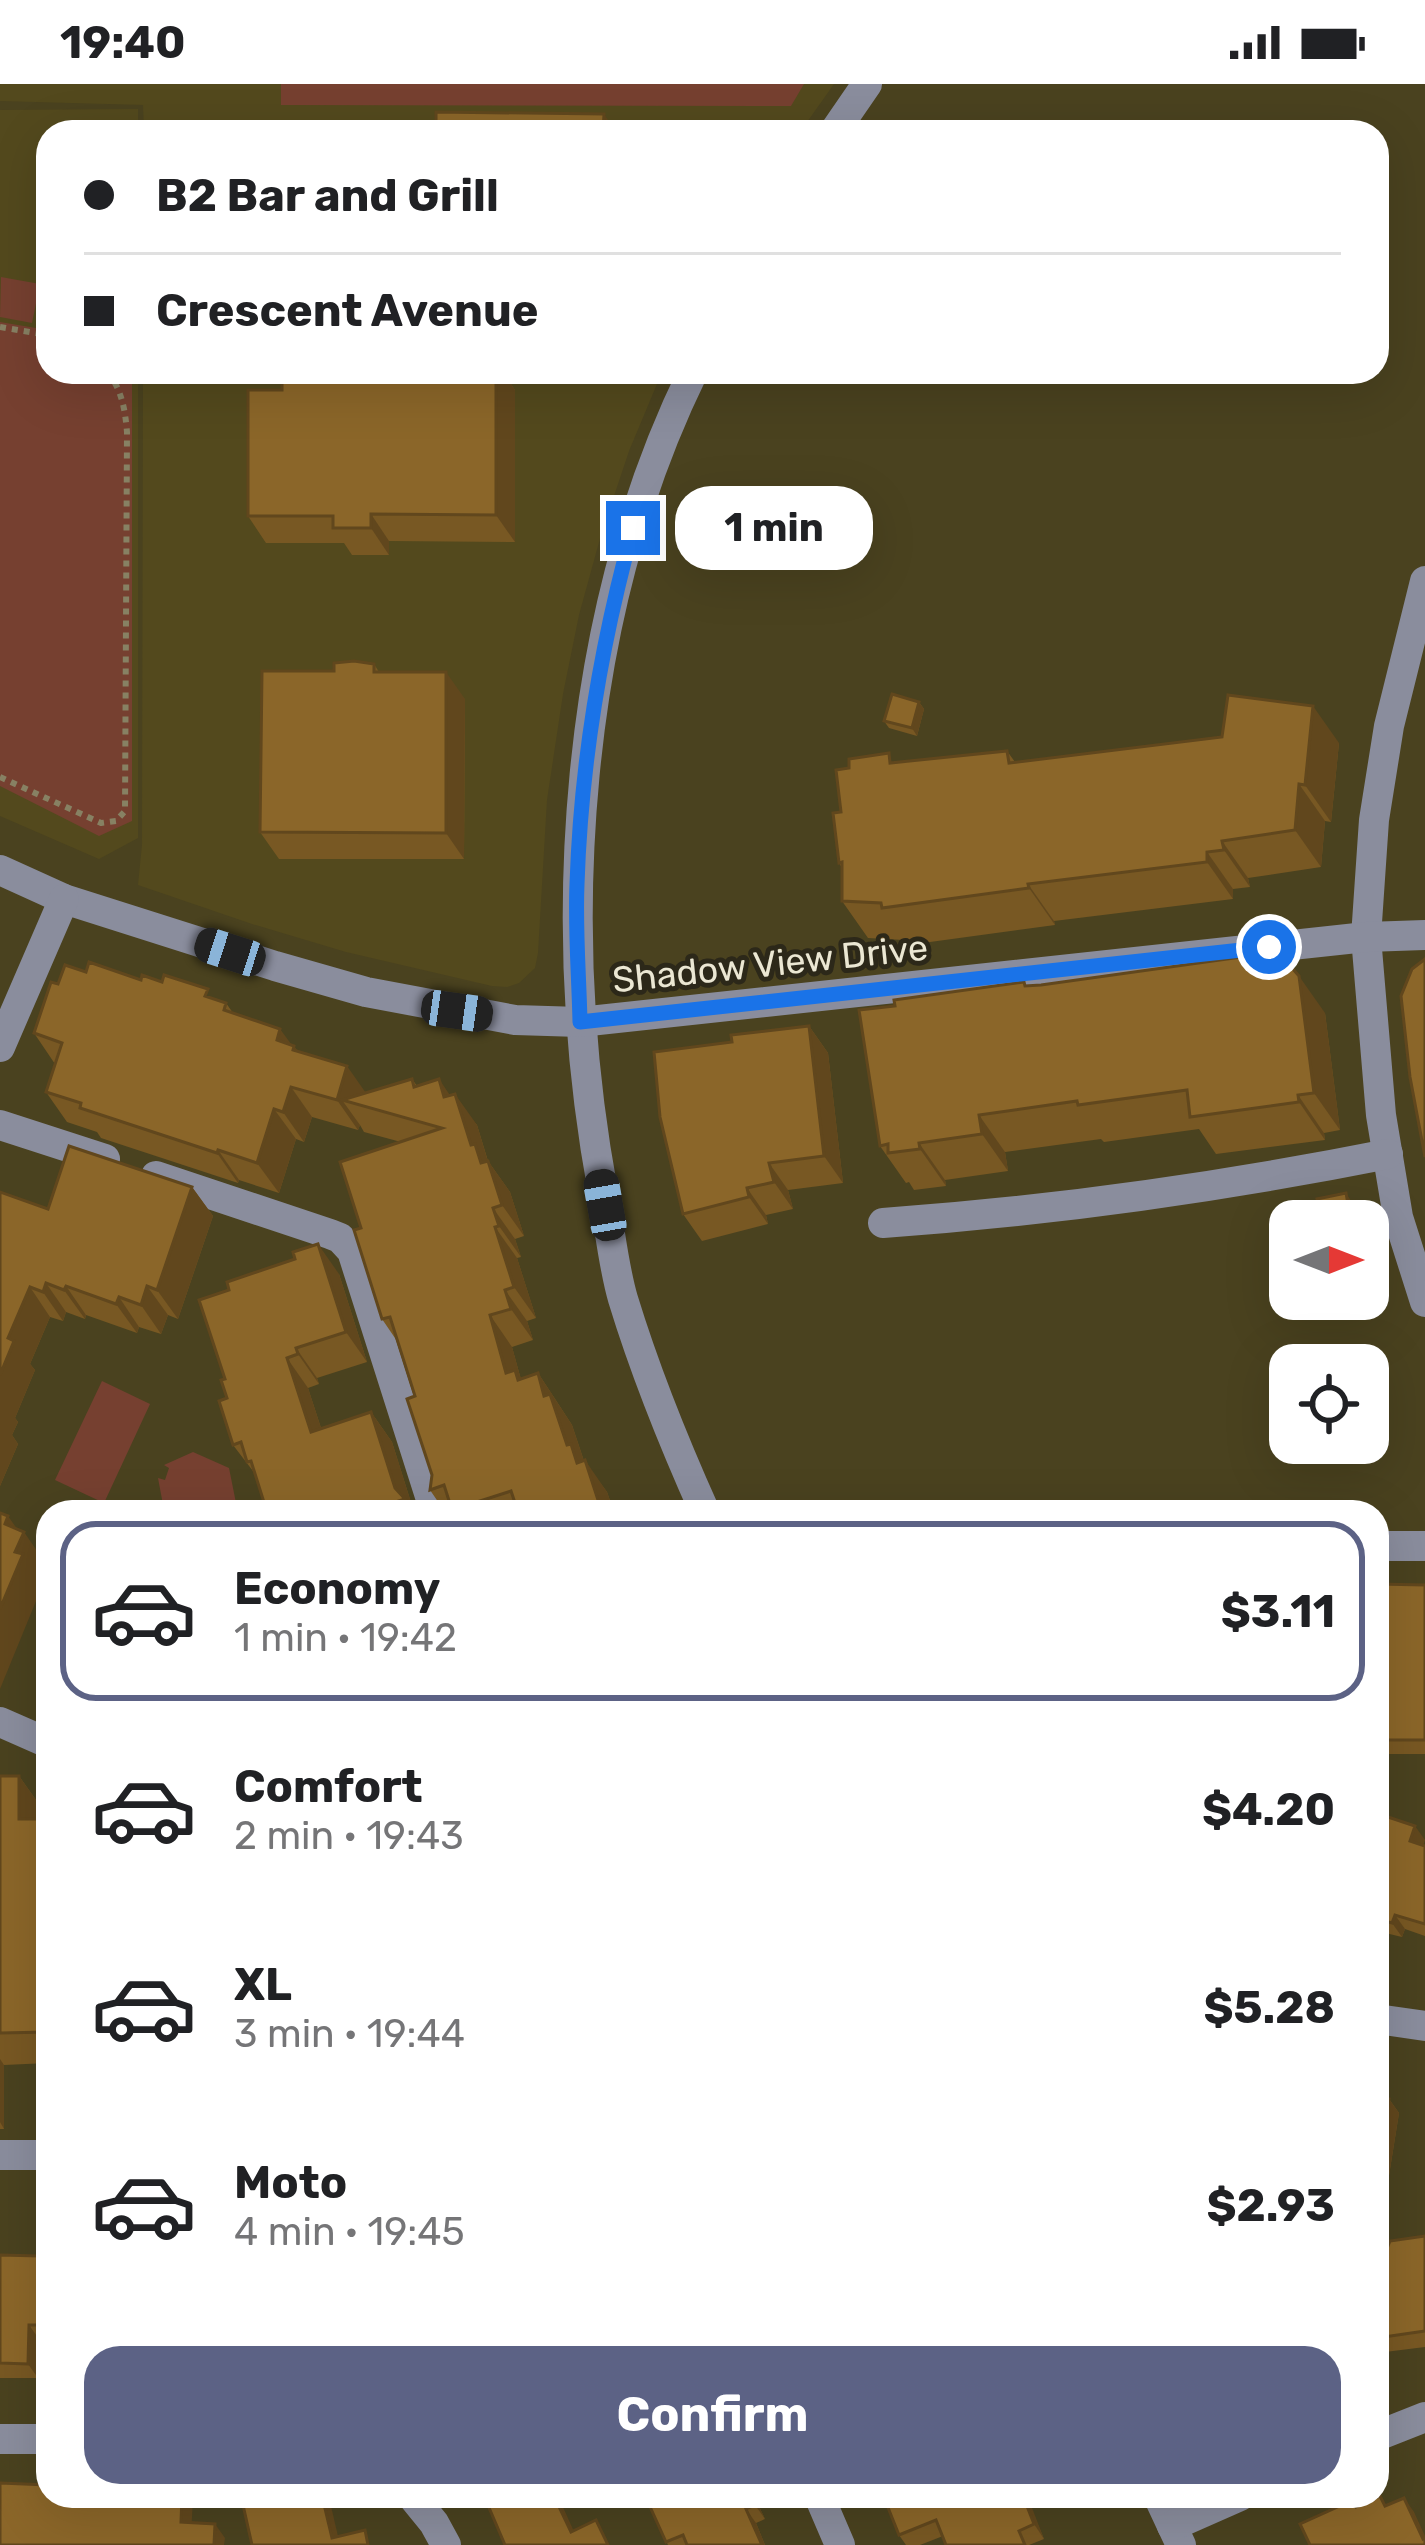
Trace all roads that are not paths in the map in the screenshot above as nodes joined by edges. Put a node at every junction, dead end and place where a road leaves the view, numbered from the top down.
1 (867, 84) edge
2 (843, 120) edge
3 (688, 384) edge
4 (1425, 581) edge
5 (0, 870) edge
6 (64, 899) junction
7 (1425, 935) edge
8 (1366, 937) junction
9 (580, 1022) junction
10 (0, 1047) edge
11 (0, 1125) edge
12 (1388, 1154) junction
13 (883, 1223) dead end
14 (1425, 1302) edge
15 (431, 1500) edge
16 (700, 1500) edge
17 (1389, 1546) edge
18 (1425, 1546) edge
19 (0, 1722) edge
20 (36, 1738) edge
21 (1389, 2021) edge
22 (1425, 2026) edge
23 (0, 2155) edge
24 (36, 2155) edge
25 (1425, 2417) edge
26 (1389, 2431) edge
27 (0, 2439) edge
28 (36, 2439) edge
29 (422, 2508) edge
30 (824, 2508) edge
31 (1220, 2508) edge
32 (1176, 2535) edge
33 (446, 2545) edge
34 (840, 2545) edge

1 - 2 street
3 - 9 street
4 - 8 street
5 - 6 street, Shadow View Drive
6 - 9 street, Shadow View Drive
6 - 10 street
7 - 8 street, Shadow View Drive
8 - 9 street, Shadow View Drive
8 - 12 street
9 - 16 street
11 - 15 street
12 - 13 street
12 - 14 street
17 - 18 street
19 - 20 street
21 - 22 street
23 - 24 street
25 - 26 street
27 - 28 street
29 - 33 street
30 - 34 street
31 - 32 street

